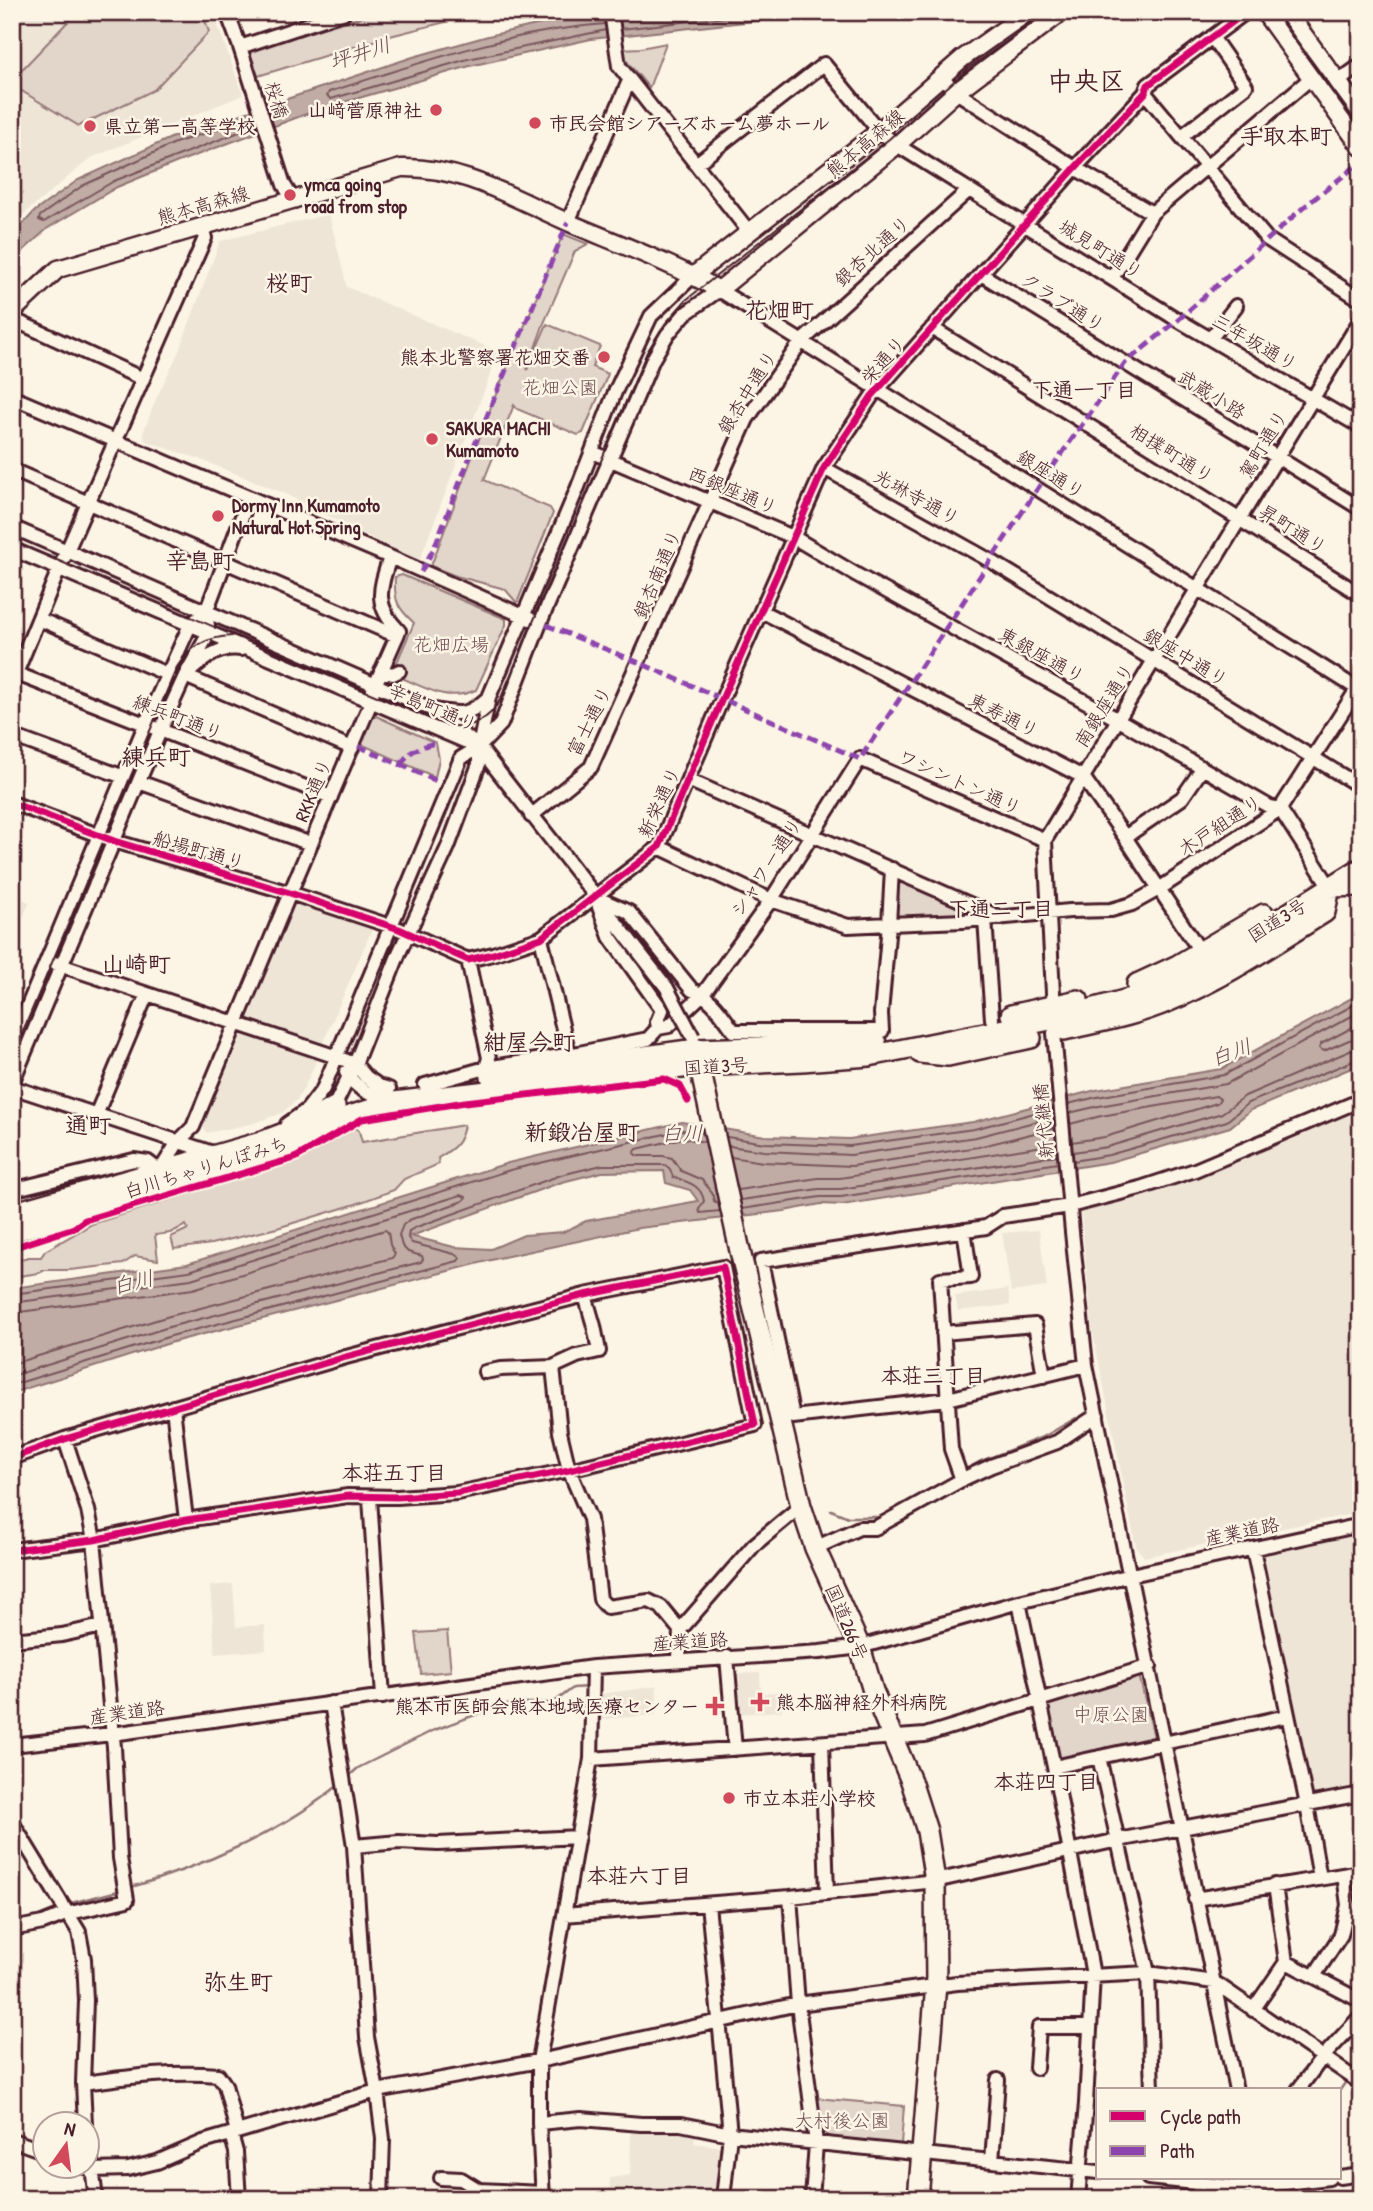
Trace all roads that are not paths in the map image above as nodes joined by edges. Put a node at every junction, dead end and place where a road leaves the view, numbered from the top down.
1 (227, 12) edge
2 (345, 12) edge
3 (611, 12) edge
4 (1028, 12) edge
5 (1062, 12) edge
6 (1246, 12) edge
7 (1264, 12) edge
8 (1287, 12) edge
9 (1212, 37) junction
10 (240, 47) junction
11 (1361, 65) edge
12 (942, 77) junction
13 (1311, 78) junction
14 (629, 81) junction
15 (1339, 81) junction
16 (956, 92) junction
17 (1145, 93) junction
18 (1361, 113) edge
19 (879, 131) junction
20 (1182, 136) junction
21 (897, 145) junction
22 (1361, 147) edge
23 (696, 164) junction
24 (1206, 167) junction
25 (1075, 168) junction
26 (969, 190) junction
27 (293, 201) junction
28 (1152, 213) junction
29 (568, 222) junction
30 (1025, 225) junction
31 (202, 227) junction
32 (750, 233) junction
33 (981, 274) junction
34 (693, 276) junction
35 (1112, 278) junction
36 (719, 290) junction
37 (1361, 300) edge
38 (1236, 306) dead end
39 (12, 312) edge
40 (12, 319) edge
41 (1361, 319) edge
42 (1178, 320) joint
43 (932, 328) junction
44 (1211, 338) junction
45 (801, 342) junction
46 (1125, 363) joint
47 (143, 379) junction
48 (877, 390) junction
49 (12, 397) edge
50 (1312, 398) junction
51 (1361, 427) edge
52 (116, 442) junction
53 (592, 452) junction
54 (1277, 458) junction
55 (609, 459) junction
56 (824, 468) junction
57 (12, 470) edge
58 (249, 498) junction
59 (710, 501) junction
60 (89, 503) junction
61 (1361, 509) edge
62 (1240, 518) junction
63 (12, 527) edge
64 (793, 537) junction
65 (12, 549) edge
66 (68, 551) junction
67 (390, 557) junction
68 (991, 561) joint
69 (225, 562) junction
70 (59, 569) junction
71 (1198, 589) junction
72 (1361, 595) edge
73 (761, 611) junction
74 (205, 612) junction
75 (523, 616) junction
76 (39, 619) junction
77 (540, 623) junction
78 (190, 625) junction
79 (948, 625) joint
80 (209, 633) junction
81 (398, 634) junction
82 (255, 651) junction
83 (1154, 660) junction
84 (640, 663) joint
85 (382, 671) junction
86 (399, 671) dead end
87 (169, 675) junction
88 (14, 676) edge
89 (186, 676) junction
90 (375, 685) junction
91 (1360, 687) edge
92 (489, 696) junction
93 (722, 699) joint
94 (371, 702) junction
95 (431, 709) junction
96 (1116, 719) junction
97 (145, 725) junction
98 (160, 731) junction
99 (12, 736) edge
100 (479, 747) junction
101 (352, 748) junction
102 (1314, 758) junction
103 (860, 760) joint
104 (1202, 769) junction
105 (124, 777) junction
106 (1083, 777) junction
107 (688, 780) junction
108 (139, 782) junction
109 (1361, 787) edge
110 (331, 797) junction
111 (12, 803) edge
112 (1280, 809) junction
113 (531, 816) junction
114 (811, 833) junction
115 (99, 835) junction
116 (1125, 836) junction
117 (1045, 840) junction
118 (114, 841) junction
119 (311, 844) junction
120 (659, 847) junction
121 (1361, 856) edge
122 (1361, 868) edge
123 (892, 869) junction
124 (1327, 882) junction
125 (1361, 886) edge
126 (1159, 889) junction
127 (290, 893) junction
128 (595, 897) junction
129 (771, 900) junction
130 (1048, 913) junction
131 (1002, 918) junction
132 (985, 919) junction
133 (385, 924) junction
134 (889, 924) junction
135 (408, 933) junction
136 (541, 938) junction
137 (1200, 951) junction
138 (468, 960) junction
139 (47, 961) junction
140 (62, 966) junction
141 (147, 994) junction
142 (703, 994) junction
143 (992, 1018) junction
144 (1054, 1019) junction
145 (236, 1023) junction
146 (658, 1028) junction
147 (12, 1044) edge
148 (696, 1051) junction
149 (569, 1054) junction
150 (337, 1057) junction
151 (355, 1064) junction
152 (487, 1073) junction
153 (348, 1077) junction
154 (12, 1085) edge
155 (369, 1096) junction
156 (392, 1096) junction
157 (1361, 1100) edge
158 (334, 1108) junction
159 (96, 1115) junction
160 (322, 1128) junction
161 (178, 1142) junction
162 (258, 1143) junction
163 (217, 1155) junction
164 (160, 1171) junction
165 (12, 1190) edge
166 (1070, 1206) junction
167 (12, 1213) edge
168 (12, 1230) edge
169 (964, 1230) junction
170 (585, 1295) junction
171 (943, 1333) junction
172 (1086, 1366) junction
173 (553, 1367) junction
174 (485, 1372) dead end
175 (1044, 1376) junction
176 (948, 1399) junction
177 (173, 1407) junction
178 (1097, 1415) junction
179 (65, 1439) junction
180 (12, 1458) edge
181 (569, 1470) junction
182 (962, 1480) junction
183 (370, 1498) junction
184 (801, 1506) junction
185 (186, 1520) junction
186 (1361, 1525) edge
187 (94, 1540) junction
188 (815, 1548) junction
189 (1253, 1549) junction
190 (12, 1550) edge
191 (1131, 1575) junction
192 (1019, 1602) junction
193 (102, 1626) junction
194 (680, 1630) junction
195 (12, 1640) edge
196 (860, 1647) junction
197 (727, 1657) junction
198 (679, 1660) junction
199 (1150, 1666) junction
200 (593, 1667) junction
201 (383, 1697) junction
202 (1041, 1699) junction
203 (331, 1703) junction
204 (1287, 1716) junction
205 (112, 1734) junction
206 (893, 1737) junction
207 (822, 1743) junction
208 (1165, 1743) junction
209 (12, 1745) edge
210 (734, 1749) junction
211 (1099, 1757) junction
212 (591, 1759) junction
213 (1054, 1767) junction
214 (1361, 1794) edge
215 (1307, 1804) junction
216 (12, 1822) edge
217 (1182, 1829) junction
218 (578, 1836) junction
219 (1118, 1840) junction
220 (354, 1846) junction
221 (1071, 1852) junction
222 (1361, 1872) edge
223 (1344, 1875) junction
224 (1320, 1878) junction
225 (935, 1881) junction
226 (1275, 1885) junction
227 (827, 1893) junction
228 (790, 1897) junction
229 (1195, 1899) junction
230 (708, 1904) junction
231 (1346, 1913) junction
232 (66, 1914) junction
233 (564, 1915) junction
234 (1361, 1917) edge
235 (12, 1929) edge
236 (1286, 1962) junction
237 (1148, 1973) junction
238 (1093, 1975) junction
239 (1314, 1976) junction
240 (1214, 1982) junction
241 (936, 1984) junction
242 (1361, 2001) edge
243 (798, 2004) junction
244 (1253, 2010) junction
245 (1361, 2016) edge
246 (718, 2021) junction
247 (1090, 2027) junction
248 (1322, 2058) junction
249 (539, 2061) junction
250 (1036, 2068) dead end
251 (998, 2080) dead end
252 (83, 2083) junction
253 (1361, 2083) edge
254 (1152, 2088) edge
255 (1236, 2088) edge
256 (1300, 2088) edge
257 (377, 2091) junction
258 (1092, 2103) edge
259 (84, 2110) edge
260 (539, 2123) junction
261 (234, 2133) junction
262 (730, 2134) junction
263 (12, 2140) edge
264 (816, 2143) junction
265 (32, 2147) edge
266 (922, 2154) junction
267 (992, 2161) junction
268 (102, 2168) edge
269 (1080, 2171) junction
270 (1096, 2172) edge
271 (1361, 2174) edge
272 (1342, 2177) edge
273 (442, 2178) dead end
274 (90, 2180) edge
275 (1169, 2180) edge
276 (1313, 2180) edge
277 (1200, 2183) junction
278 (1255, 2187) edge
279 (543, 2196) edge
280 (96, 2199) edge
281 (239, 2199) edge
282 (381, 2199) edge
283 (723, 2199) edge
284 (811, 2199) edge
285 (918, 2199) edge
286 (1078, 2199) edge
287 (1198, 2199) edge

1 - 10 street, 桜橋
2 - 10 street
3 - 14 street
4 - 12 main road, 熊本高森線
5 - 16 main road, 熊本高森線
6 - 9 street, 栄通り
7 - 13 main road
8 - 15 main road
9 - 17 street, 栄通り
9 - 20 street
10 - 27 street, 桜橋
11 - 15 street
12 - 16 street
12 - 19 main road, 熊本高森線
13 - 22 main road
13 - 24 street
14 - 23 street
14 - 29 street
15 - 18 main road
16 - 21 main road, 熊本高森線
16 - 25 street
17 - 20 street
17 - 25 street, 栄通り
19 - 21 street, 城見町通り
19 - 23 street, 城見町通り
19 - 32 main road, 熊本高森線
20 - 24 street
21 - 26 street, 城見町通り
21 - 36 main road, 熊本高森線
23 - 32 street
24 - 28 street
24 - 37 street
25 - 28 street
25 - 30 street, 栄通り
26 - 30 street, 城見町通り
26 - 45 street, 銀杏北通り
27 - 29 main road, 熊本高森線
27 - 31 main road, 熊本高森線
28 - 35 street
29 - 34 main road, 熊本高森線
30 - 33 street, 栄通り
30 - 35 street, 城見町通り
31 - 39 main road, 熊本高森線
31 - 47 street
32 - 34 main road, 熊本高森線
33 - 43 street, 栄通り
33 - 46 street, クラブ通り
34 - 36 main road, 熊本高森線
34 - 53 street
35 - 42 street, 城見町通り
36 - 45 street, 銀座通り
36 - 55 street
38 - 44 street
40 - 47 street
41 - 50 street, 駕町通り
42 - 44 street, 三年坂通り
43 - 48 street, 栄通り
43 - 62 street, 相撲町通り
44 - 50 street, 三年坂通り
45 - 48 street, 銀座通り
45 - 59 street, 銀杏中通り
46 - 54 street, 武蔵小路
47 - 52 street
48 - 56 street, 栄通り
48 - 71 street, 銀座通り
49 - 52 street
50 - 51 street, 三年坂通り
50 - 54 street, 駕町通り
52 - 58 street
52 - 60 street
53 - 55 street, 西銀座通り
53 - 75 street
54 - 61 street, 武蔵小路
54 - 62 street, 駕町通り
55 - 59 street, 西銀座通り
55 - 77 street
56 - 64 street, 栄通り
56 - 68 street, 光琳寺通り
57 - 60 street
58 - 67 street
58 - 69 street
59 - 64 street, 西銀座通り
59 - 84 street, 銀杏南通り
60 - 66 street
60 - 69 street
62 - 71 street, 駕町通り
62 - 72 street, 昇町通り
63 - 66 street, 辛島町通り
64 - 73 street, 栄通り
64 - 79 street, 西銀座通り
65 - 70 street, 辛島町通り
66 - 70 street
66 - 74 street, 辛島町通り
67 - 75 street
67 - 81 street
68 - 83 street, 銀座中通り
69 - 74 street
69 - 81 street
70 - 76 street
70 - 78 street, 辛島町通り
71 - 83 street, 南銀座通り
71 - 91 street, 銀座通り
73 - 93 street, 栄通り
73 - 106 street, 東寿通り
74 - 78 street
74 - 80 street
74 - 90 street, 辛島町通り
75 - 77 street
75 - 92 street
76 - 87 street
76 - 88 street
77 - 100 street
78 - 80 street, 辛島町通り
78 - 87 street
79 - 96 street, 東銀座通り
80 - 82 street, 辛島町通り
80 - 89 street
81 - 85 street, RKK通り
82 - 89 street
82 - 94 street, 辛島町通り
83 - 96 street, 南銀座通り
83 - 102 street, 銀座中通り
84 - 113 street, 富士通り
85 - 86 street
85 - 90 street, RKK通り
87 - 97 street
88 - 97 street, 練兵町通り
89 - 98 street
89 - 101 street
90 - 94 street, RKK通り
90 - 95 street, 辛島町通り
91 - 102 street, 木戸組通り
92 - 95 street
92 - 100 street
93 - 107 street, 新栄通り
94 - 100 street, 辛島町通り
94 - 101 street, RKK通り
95 - 100 street, 辛島町通り
96 - 104 street, 東銀座通り
96 - 106 street, 南銀座通り
97 - 98 street, 練兵町通り
97 - 105 street
98 - 108 street
98 - 110 street, 練兵町通り
99 - 105 street
100 - 113 street
100 - 133 street
100 - 135 street
101 - 110 street, RKK通り
102 - 109 street, 銀座中通り
102 - 112 street, 木戸組通り
103 - 114 street, シャワー通り
103 - 117 street, ワシントン通り
104 - 112 street, 東銀座通り
104 - 116 street
105 - 115 street
106 - 116 street
106 - 117 street, 南銀座通り
107 - 114 street
107 - 120 street, 新栄通り
108 - 118 street
108 - 119 street
110 - 119 street, RKK通り
111 - 115 street, 船場町通り
112 - 124 street
112 - 126 street, 木戸組通り
113 - 128 street
114 - 123 street
114 - 129 street, シャワー通り
115 - 118 street, 船場町通り
115 - 139 street
116 - 126 street
117 - 130 street, 新代継橋
118 - 127 street, 船場町通り
118 - 140 street
119 - 127 street, RKK通り
120 - 128 street, 新栄通り
120 - 129 street, 木戸組通り
121 - 124 highway, 国道3号
122 - 124 highway, 国道3号
123 - 131 street
123 - 134 street
124 - 125 highway
124 - 137 highway, 国道3号
124 - 144 highway, 国道3号
126 - 130 street, 木戸組通り
126 - 137 street
127 - 133 street, 船場町通り
127 - 145 street, RKK通り
128 - 136 street, 新栄通り
128 - 142 street
128 - 146 street
128 - 148 street, bridge
129 - 134 street, 木戸組通り
129 - 142 street, シャワー通り
130 - 131 street, 木戸組通り
130 - 144 street, 新代継橋
131 - 132 street, 木戸組通り
132 - 134 street, 木戸組通り
132 - 143 street
133 - 135 street, 船場町通り
133 - 150 street
134 - 142 street
135 - 138 street, 船場町通り
135 - 151 street
136 - 138 street, 新栄通り
136 - 149 street
137 - 144 highway, 国道3号
138 - 152 street
139 - 140 street
139 - 147 street
140 - 141 street
140 - 154 street
141 - 145 street
141 - 159 street
142 - 146 street, シャワー通り
143 - 144 highway, 国道3号
143 - 148 highway, 国道3号
144 - 148 highway, 国道3号
144 - 166 street, 新代継橋
145 - 150 street
145 - 161 street, RKK通り
146 - 149 street, シャワー通り
148 - 152 highway, 国道3号
148 - 156 highway, 国道3号
148 - 184 highway, 国道266号
149 - 152 street, シャワー通り
150 - 151 street
150 - 153 street
150 - 162 street
151 - 153 street
151 - 156 street
152 - 156 highway, 国道3号
153 - 155 street
153 - 158 street
154 - 159 street
155 - 156 highway, 国道3号
155 - 158 highway, 国道3号
156 - 160 highway, 国道3号
157 - 166 street
158 - 160 street
158 - 162 highway, 国道3号
159 - 161 street
160 - 168 highway, 国道3号
161 - 163 street
161 - 164 street, RKK通り
162 - 163 highway, 国道3号
163 - 164 highway, 国道3号
164 - 165 street
164 - 167 highway, 国道3号
166 - 169 street
166 - 172 street, 新代継橋
169 - 171 street
169 - 176 street
170 - 173 street
170 - 177 street
170 - 181 street
171 - 175 street
171 - 176 street
172 - 175 street
172 - 178 street, 新代継橋
173 - 174 street
173 - 181 street
175 - 176 street
176 - 182 street
177 - 179 street
177 - 185 street
178 - 182 street
178 - 191 street, 新代継橋
179 - 180 street
179 - 187 street
181 - 183 street
181 - 194 street
182 - 188 street
183 - 185 street
183 - 201 street
184 - 188 highway, 国道266号
184 - 194 street
185 - 187 street
186 - 189 street, 産業道路
187 - 190 street
187 - 193 street
188 - 196 highway, 国道266号
189 - 191 street, 産業道路
189 - 204 street
191 - 192 street, 産業道路
191 - 199 street, 新代継橋
192 - 196 street, 産業道路
192 - 202 street
193 - 195 street
193 - 205 street
194 - 198 street
196 - 197 street, 産業道路
196 - 206 highway, 国道266号
197 - 198 street, 産業道路
197 - 210 street
198 - 200 street, 産業道路
199 - 202 street
199 - 208 street, 新代継橋
200 - 201 street, 産業道路
200 - 212 street
201 - 203 street, 産業道路
202 - 206 street
202 - 213 street
203 - 205 street, 産業道路
203 - 220 street
204 - 208 street
204 - 215 street
205 - 209 street, 産業道路
205 - 232 street
206 - 207 street
206 - 225 highway, 国道266号
207 - 210 street
207 - 227 street
208 - 211 street
208 - 217 street, 新代継橋
210 - 212 street
211 - 213 street
211 - 219 street
212 - 218 street
213 - 221 street
214 - 215 street
215 - 217 street
215 - 224 street
216 - 232 street
217 - 219 street
217 - 229 street, 新代継橋
218 - 220 street
218 - 233 street
219 - 221 street
219 - 237 street
220 - 257 street
221 - 225 street
221 - 238 street
222 - 223 street
223 - 224 street
223 - 231 street
224 - 226 street
225 - 227 street
225 - 241 highway, 国道266号
226 - 229 street
226 - 236 street
227 - 228 street
228 - 230 street
228 - 243 street
229 - 240 street, 新代継橋
230 - 233 street
230 - 246 street
231 - 234 street
231 - 239 street
232 - 235 street
232 - 252 street
233 - 249 street
236 - 239 street
236 - 244 street
237 - 238 street
237 - 240 street
237 - 254 street
238 - 241 street
238 - 247 street
239 - 242 street
240 - 244 street
240 - 255 street, 新代継橋
241 - 243 street
241 - 266 highway, 国道266号
243 - 246 street
243 - 264 street
244 - 248 street
245 - 248 street
246 - 249 street
246 - 262 street
247 - 250 street
247 - 258 street
248 - 253 street
248 - 256 street
249 - 257 street
249 - 260 street
251 - 267 street
252 - 259 street
252 - 261 street
257 - 261 street
257 - 282 street
258 - 269 street
260 - 262 street
260 - 279 street
261 - 268 street
261 - 281 street
262 - 264 street
262 - 283 street
263 - 265 street
264 - 266 street
264 - 284 street
266 - 267 street
266 - 285 highway, 国道266号
267 - 269 street
269 - 270 street
269 - 286 street
271 - 272 street
273 - 279 street
274 - 280 street
275 - 277 street
276 - 278 street
277 - 278 street
277 - 287 street

